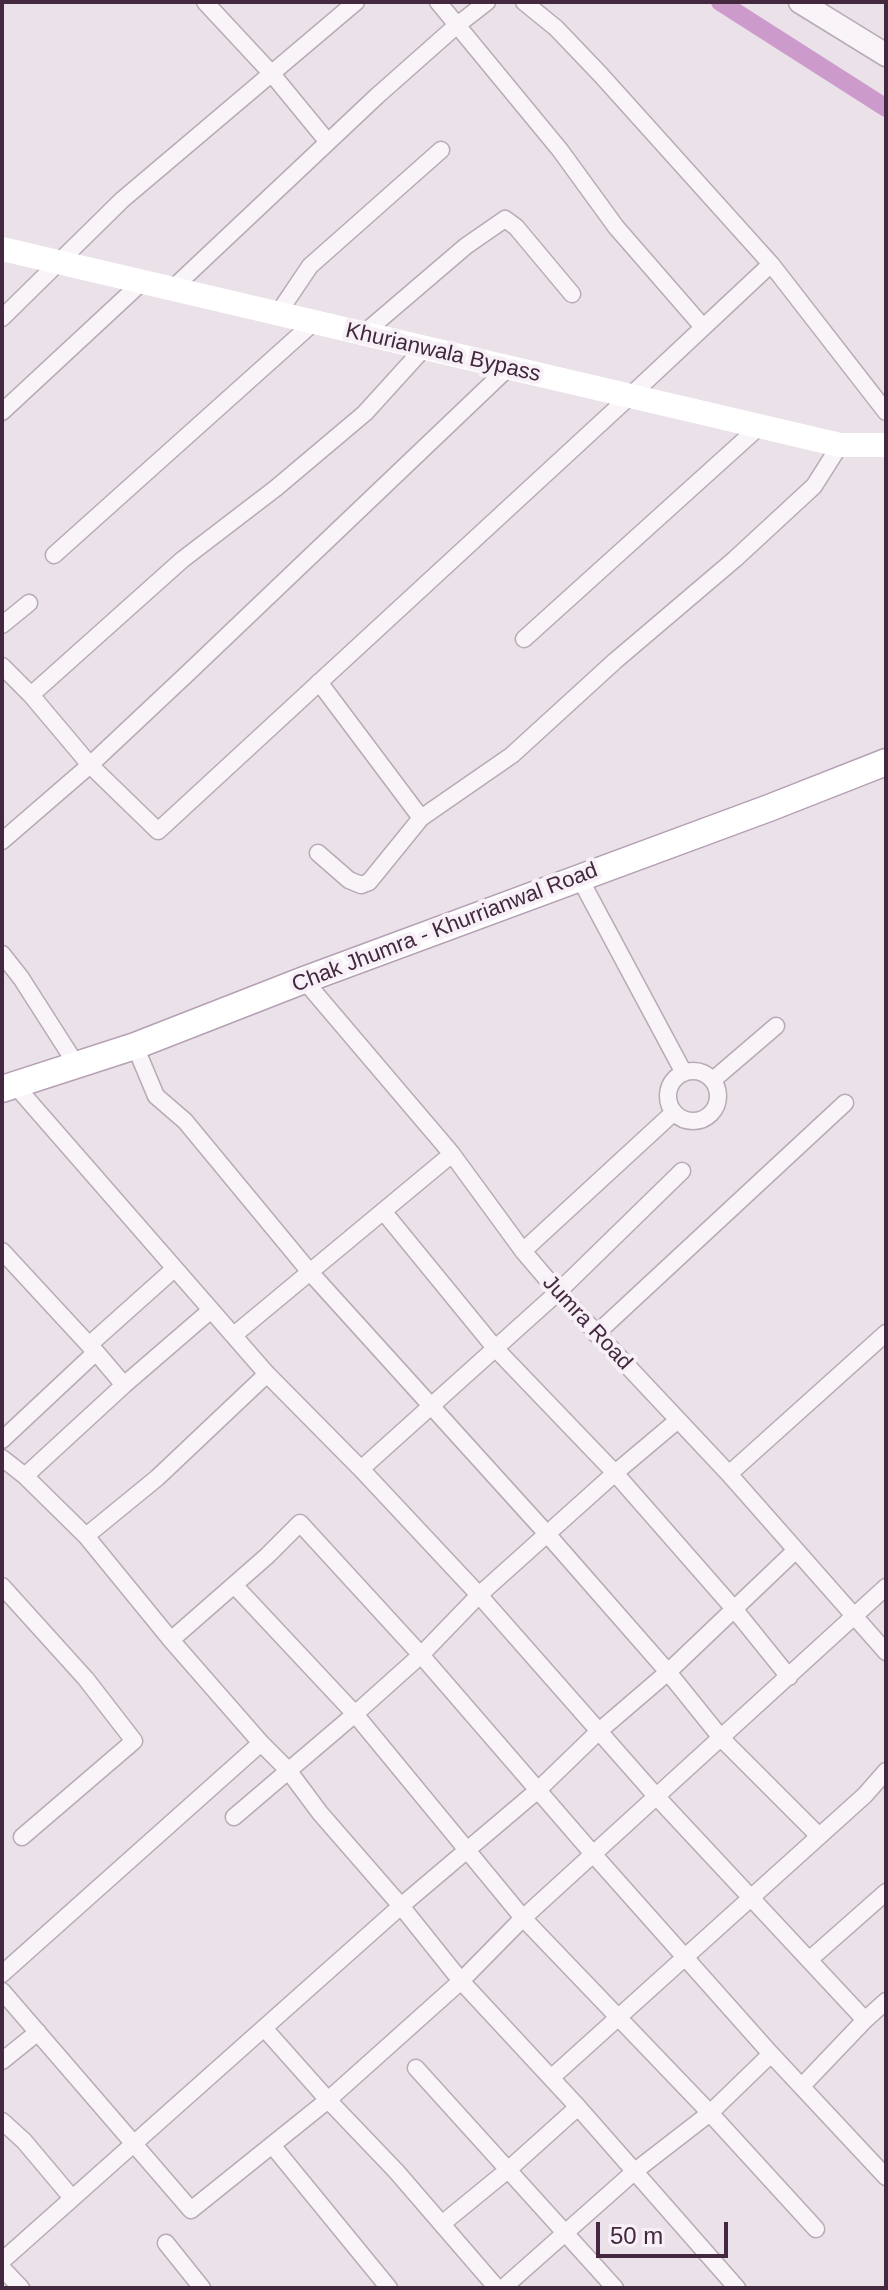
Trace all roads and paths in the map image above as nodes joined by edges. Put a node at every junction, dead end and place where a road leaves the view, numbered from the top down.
1 (356, 2) edge
2 (438, 2) edge
3 (487, 2) edge
4 (524, 2) edge
5 (800, 2) edge
6 (207, 3) edge
7 (456, 26) junction
8 (876, 38) edge
9 (886, 55) edge
10 (272, 74) junction
11 (327, 141) junction
12 (441, 150) dead end
13 (2, 249) edge
14 (59, 262) junction
15 (771, 264) junction
16 (141, 283) junction
17 (171, 290) junction
18 (572, 294) dead end
19 (277, 315) junction
20 (2, 318) edge
21 (313, 323) junction
22 (703, 327) junction
23 (363, 334) junction
24 (424, 348) junction
25 (508, 368) junction
26 (629, 397) junction
27 (2, 412) edge
28 (886, 412) edge
29 (760, 426) junction
30 (840, 445) junction
31 (886, 445) edge
32 (54, 555) dead end
33 (29, 603) dead end
34 (2, 625) edge
35 (524, 639) dead end
36 (2, 666) edge
37 (319, 682) junction
38 (31, 695) junction
39 (886, 762) edge
40 (90, 765) junction
41 (421, 818) junction
42 (2, 841) edge
43 (318, 853) dead end
44 (579, 877) junction
45 (2, 954) edge
46 (304, 980) junction
47 (776, 1026) dead end
48 (135, 1046) junction
49 (76, 1064) junction
50 (684, 1073) junction
51 (713, 1080) junction
52 (8, 1086) edge
53 (845, 1103) dead end
54 (673, 1113) junction
55 (452, 1154) junction
56 (682, 1171) dead end
57 (383, 1211) junction
58 (2, 1251) edge
59 (523, 1251) junction
60 (174, 1269) junction
61 (309, 1271) junction
62 (558, 1292) junction
63 (211, 1310) junction
64 (886, 1333) edge
65 (596, 1334) junction
66 (234, 1335) junction
67 (495, 1348) junction
68 (92, 1349) junction
69 (267, 1374) junction
70 (124, 1385) junction
71 (430, 1405) junction
72 (678, 1420) junction
73 (2, 1440) edge
74 (2, 1458) edge
75 (361, 1469) junction
76 (615, 1473) junction
77 (729, 1474) junction
78 (25, 1476) junction
79 (548, 1535) junction
80 (86, 1536) junction
81 (795, 1551) junction
82 (2, 1586) edge
83 (235, 1586) junction
84 (886, 1587) edge
85 (479, 1595) junction
86 (735, 1610) junction
87 (854, 1615) junction
88 (171, 1640) junction
89 (886, 1652) edge
90 (421, 1655) junction
91 (668, 1672) junction
92 (789, 1677) junction
93 (355, 1714) junction
94 (598, 1732) junction
95 (722, 1739) junction
96 (261, 1743) junction
97 (288, 1770) junction
98 (886, 1771) edge
99 (538, 1790) junction
100 (656, 1796) junction
101 (234, 1817) dead end
102 (819, 1836) junction
103 (22, 1837) dead end
104 (467, 1851) junction
105 (594, 1855) junction
106 (886, 1892) edge
107 (751, 1899) junction
108 (401, 1906) junction
109 (523, 1918) junction
110 (686, 1959) junction
111 (809, 1960) junction
112 (2, 1974) edge
113 (461, 1981) junction
114 (2, 1991) edge
115 (886, 2001) edge
116 (619, 2019) junction
117 (865, 2020) junction
118 (264, 2028) junction
119 (38, 2032) junction
120 (771, 2054) junction
121 (2, 2061) edge
122 (416, 2068) dead end
123 (551, 2078) junction
124 (802, 2086) junction
125 (328, 2100) junction
126 (578, 2107) junction
127 (710, 2113) junction
128 (2, 2121) edge
129 (133, 2143) junction
130 (272, 2145) junction
131 (509, 2169) junction
132 (635, 2171) junction
133 (884, 2172) edge
134 (72, 2198) junction
135 (443, 2223) junction
136 (816, 2229) dead end
137 (566, 2233) junction
138 (166, 2243) dead end
139 (2, 2261) edge
140 (2, 2268) edge
141 (381, 2285) edge
142 (21, 2288) edge
143 (202, 2288) edge
144 (497, 2288) edge
145 (503, 2288) edge
146 (615, 2288) edge
147 (737, 2288) edge

1 - 10 street
2 - 7 street
3 - 7 street
4 - 15 street
5 - 8 street
6 - 10 street
7 - 11 street
7 - 22 street
8 - 9 street
10 - 11 street
10 - 14 street
11 - 17 street
12 - 19 street
13 - 14 main road, Khurianwala Bypass
14 - 16 main road, Khurianwala Bypass
14 - 20 street
15 - 22 street
15 - 28 street
16 - 17 main road, Khurianwala Bypass
16 - 27 street
17 - 19 main road, Khurianwala Bypass
18 - 23 street
19 - 21 main road, Khurianwala Bypass
21 - 23 main road, Khurianwala Bypass
21 - 32 street
22 - 26 street
23 - 24 main road, Khurianwala Bypass
24 - 25 main road, Khurianwala Bypass
24 - 38 street
25 - 26 main road, Khurianwala Bypass
25 - 40 street
26 - 29 main road, Khurianwala Bypass
26 - 37 street
29 - 30 main road, Khurianwala Bypass
29 - 35 street
30 - 31 main road, Khurianwala Bypass
30 - 41 street
33 - 34 street
36 - 38 street
37 - 40 street
37 - 41 street
38 - 40 street
39 - 44 main road, Chak Jhumra - Khurrianwal Road
40 - 42 street
41 - 43 street
44 - 46 main road, Chak Jhumra - Khurrianwal Road
44 - 50 street
45 - 49 street
46 - 48 main road, Chak Jhumra - Khurrianwal Road
46 - 55 street, Jumra Road
47 - 51 street
48 - 49 main road, Chak Jhumra - Khurrianwal Road
48 - 61 street
49 - 52 main road, Chak Jhumra - Khurrianwal Road
50 - 51 street
50 - 54 street
51 - 54 street
52 - 60 street
53 - 65 street
54 - 59 street
55 - 57 street
55 - 59 street, Jumra Road
56 - 62 street
57 - 61 street
57 - 67 street
58 - 68 street
59 - 62 street, Jumra Road
60 - 63 street
60 - 68 street
61 - 66 street
61 - 71 street
62 - 65 street, Jumra Road
62 - 67 street
63 - 66 street
63 - 70 street
64 - 77 street
65 - 72 street, Jumra Road
66 - 69 street
67 - 71 street
67 - 76 street
68 - 70 street
68 - 73 street
69 - 75 street
69 - 80 street
70 - 78 street
71 - 75 street
71 - 79 street
72 - 76 street
72 - 77 street, Jumra Road
74 - 78 street
75 - 85 street
76 - 79 street
76 - 86 street
77 - 81 street, Jumra Road
78 - 80 street
79 - 85 street
79 - 91 street
80 - 88 street
81 - 86 street
81 - 87 street, Jumra Road
82 - 103 street
83 - 88 street
83 - 90 street
83 - 93 street
84 - 87 street
85 - 90 street
85 - 94 street
86 - 91 street
86 - 92 street
87 - 89 street, Jumra Road
87 - 92 street
88 - 96 street
90 - 93 street
90 - 99 street
91 - 94 street
91 - 95 street
92 - 95 street
93 - 97 street
93 - 104 street
94 - 99 street
94 - 100 street
95 - 100 street
95 - 102 street
96 - 97 street
96 - 112 street
97 - 101 street
97 - 108 street
98 - 102 street
99 - 104 street
99 - 105 street
100 - 105 street
100 - 107 street
102 - 107 street
104 - 108 street
104 - 109 street
105 - 109 street
105 - 110 street
106 - 111 street
107 - 110 street
107 - 111 street
108 - 113 street
108 - 118 street
109 - 113 street
109 - 116 street
110 - 116 street
110 - 120 street
111 - 117 street
113 - 123 street
113 - 125 street
114 - 119 street
115 - 117 street
116 - 123 street
116 - 127 street
117 - 124 street
118 - 125 street
118 - 129 street
119 - 121 street
119 - 129 street
120 - 124 street
120 - 127 street
122 - 131 street
123 - 126 street
124 - 133 street
125 - 130 street
125 - 135 street
126 - 131 street
126 - 132 street
127 - 132 street
127 - 136 street
128 - 134 street
129 - 130 street
129 - 134 street
130 - 141 street
131 - 135 street
131 - 137 street
132 - 137 street
132 - 147 street
134 - 139 street
135 - 144 street
137 - 145 street
137 - 146 street
138 - 143 street
140 - 142 street

